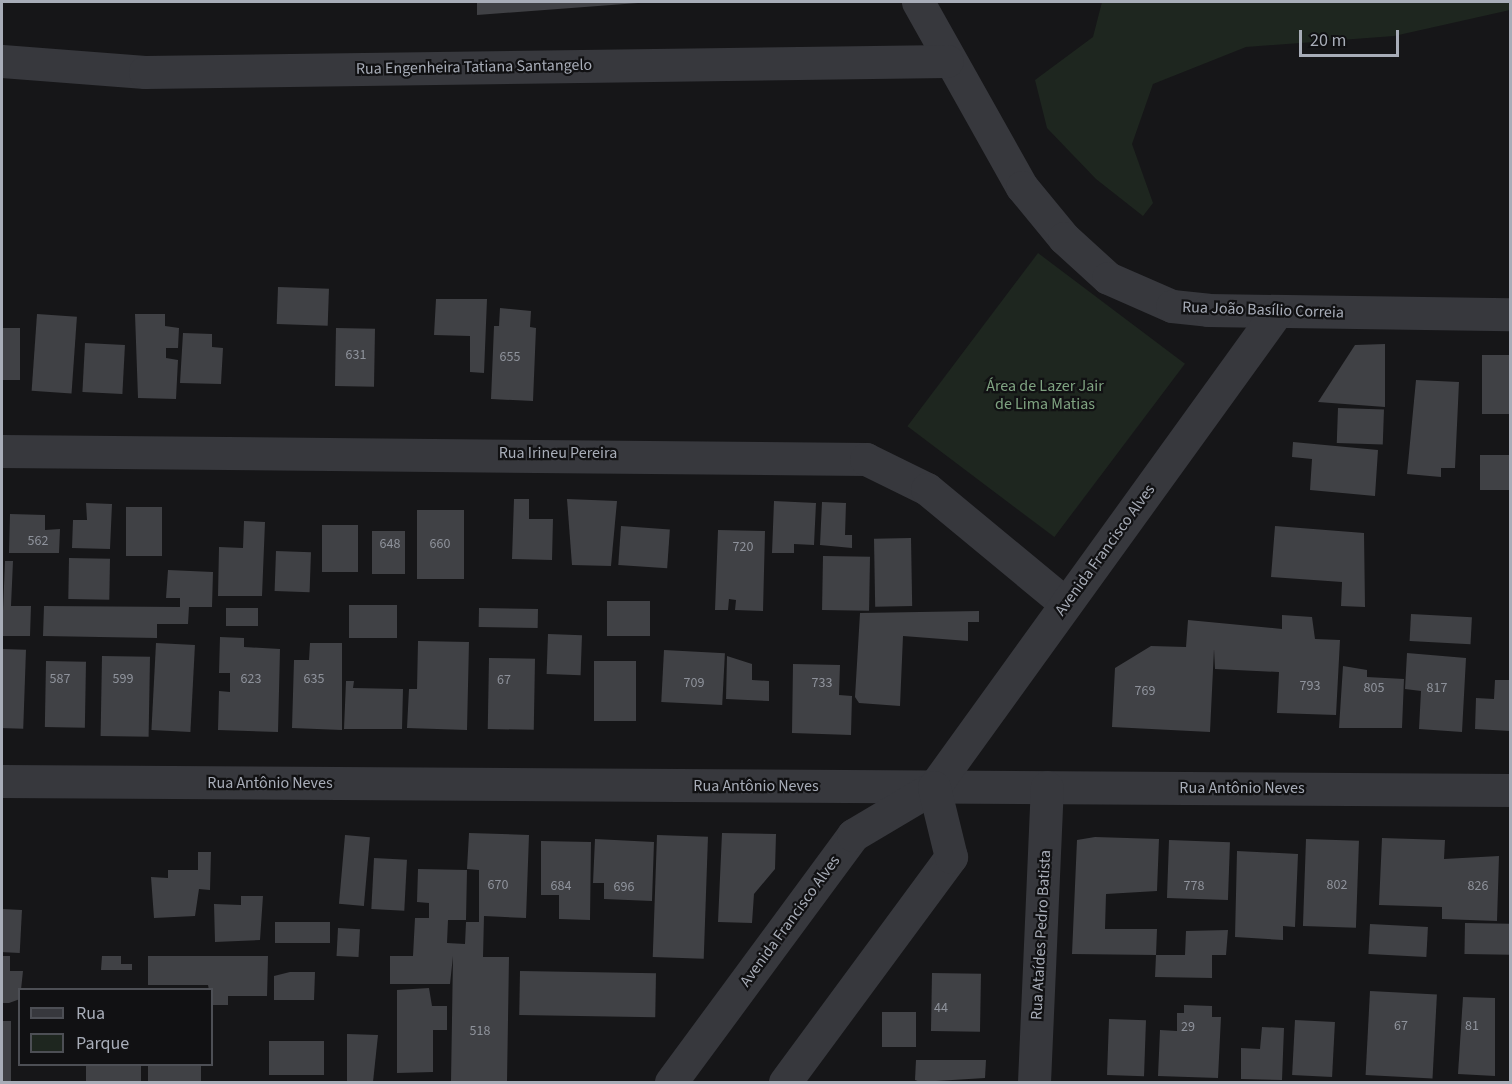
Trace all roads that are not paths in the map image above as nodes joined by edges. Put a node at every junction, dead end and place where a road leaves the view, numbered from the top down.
1 (918, 2) edge
2 (2, 61) edge
3 (947, 61) junction
4 (1276, 313) junction
5 (1510, 314) edge
6 (2, 451) edge
7 (1066, 604) junction
8 (2, 781) edge
9 (934, 787) junction
10 (1047, 787) junction
11 (1510, 790) edge
12 (672, 1083) edge
13 (785, 1083) edge
14 (1034, 1083) edge

1 - 3 street, Rua João Basílio Correia
2 - 3 street, Rua Engenheira Tatiana Santangelo
3 - 4 street, Rua João Basílio Correia
4 - 5 street, Rua João Basílio Correia
4 - 7 street, Avenida Francisco Alves
6 - 7 street, Rua Irineu Pereira
7 - 9 street, Avenida Francisco Alves
8 - 9 street, Rua Antônio Neves
9 - 10 street, Rua Antônio Neves
9 - 12 street, Avenida Francisco Alves
9 - 13 street
10 - 11 street, Rua Antônio Neves
10 - 14 street, Rua Ataídes Pedro Batista

